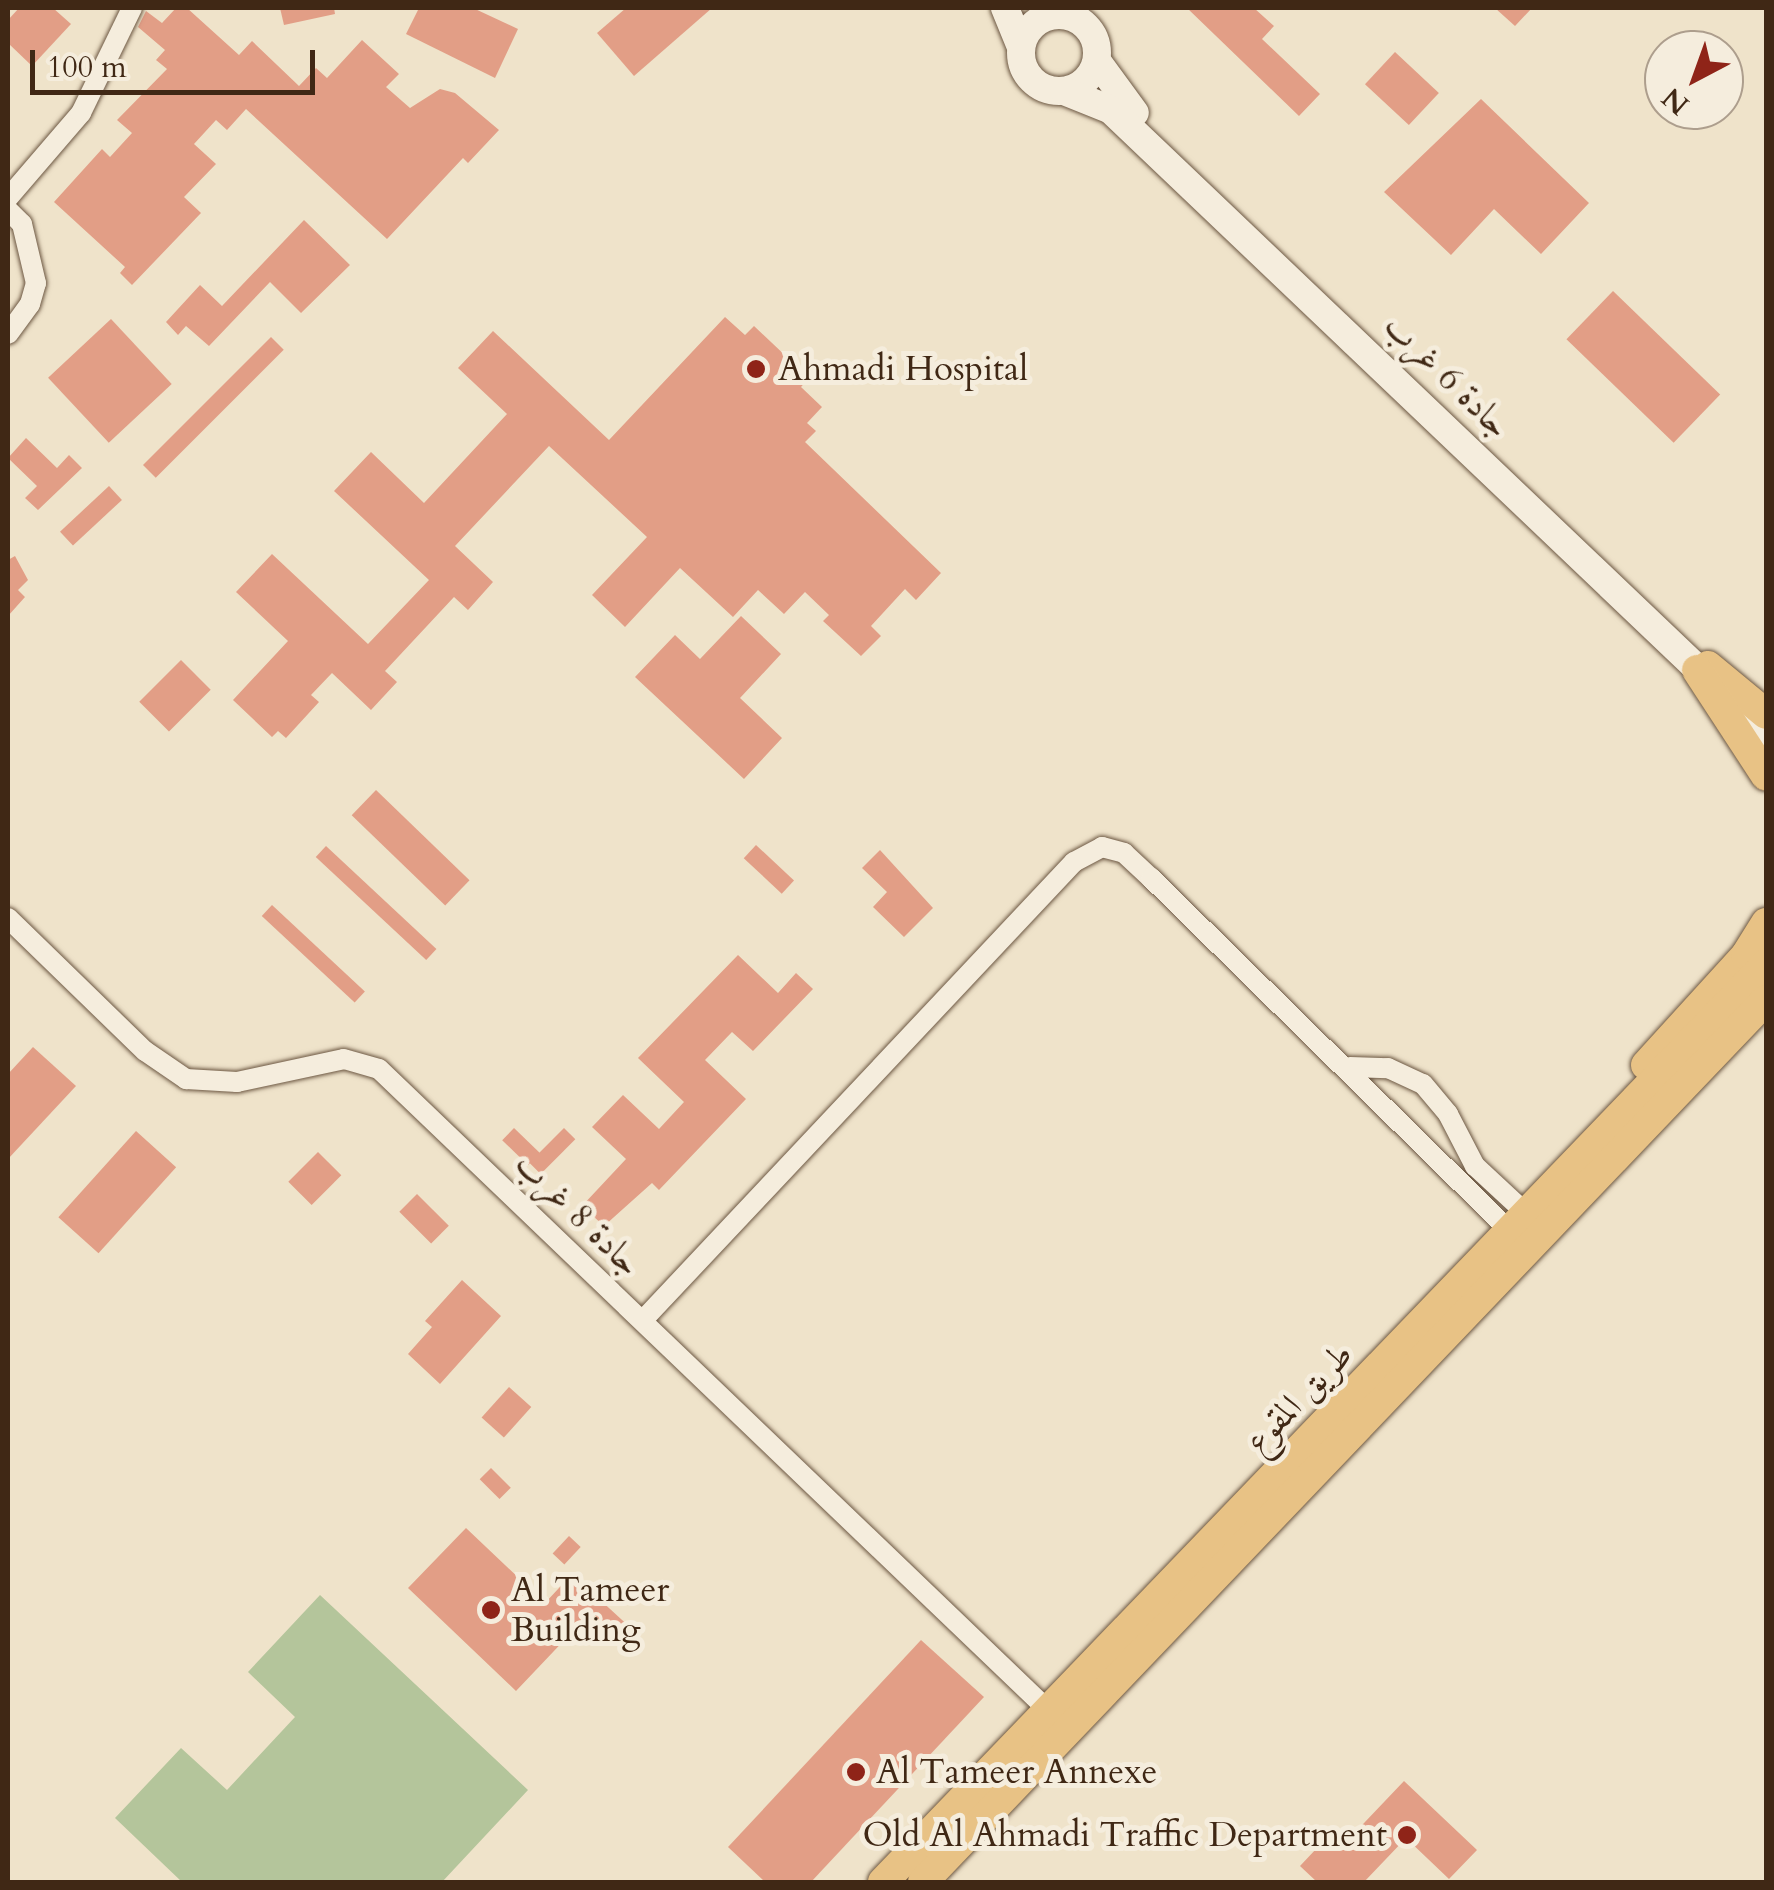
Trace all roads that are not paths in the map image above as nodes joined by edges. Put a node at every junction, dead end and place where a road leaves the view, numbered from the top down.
1 (132, 8) edge
2 (1005, 8) edge
3 (1047, 11) edge
4 (1021, 46) junction
5 (1096, 61) junction
6 (1064, 91) junction
7 (8, 198) edge
8 (8, 210) edge
9 (8, 334) edge
10 (1702, 668) junction
11 (1766, 717) edge
12 (1766, 734) edge
13 (1766, 776) edge
14 (8, 918) edge
15 (1766, 922) edge
16 (1766, 964) edge
17 (1766, 1000) edge
18 (1350, 1066) junction
19 (1606, 1134) junction
20 (1520, 1224) junction
21 (643, 1320) junction
22 (1048, 1710) junction
23 (883, 1882) edge
24 (923, 1882) edge

1 - 7 street
2 - 4 main road
3 - 4 main road
3 - 5 main road
4 - 6 main road
5 - 6 main road
5 - 10 main road, جادة 6 غرب
6 - 10 main road, جادة 6 غرب
8 - 9 street
10 - 11 main road
10 - 12 main road, جادة 6 غرب
10 - 13 main road
14 - 21 street, جادة 8 غرب
15 - 19 main road
16 - 19 main road, طريق المقوع
17 - 24 main road, طريق المقوع
18 - 20 street
18 - 20 street
18 - 21 street
19 - 20 main road, طريق المقوع
20 - 22 main road, طريق المقوع
21 - 22 street, جادة 8 غرب
22 - 23 main road, طريق المقوع

